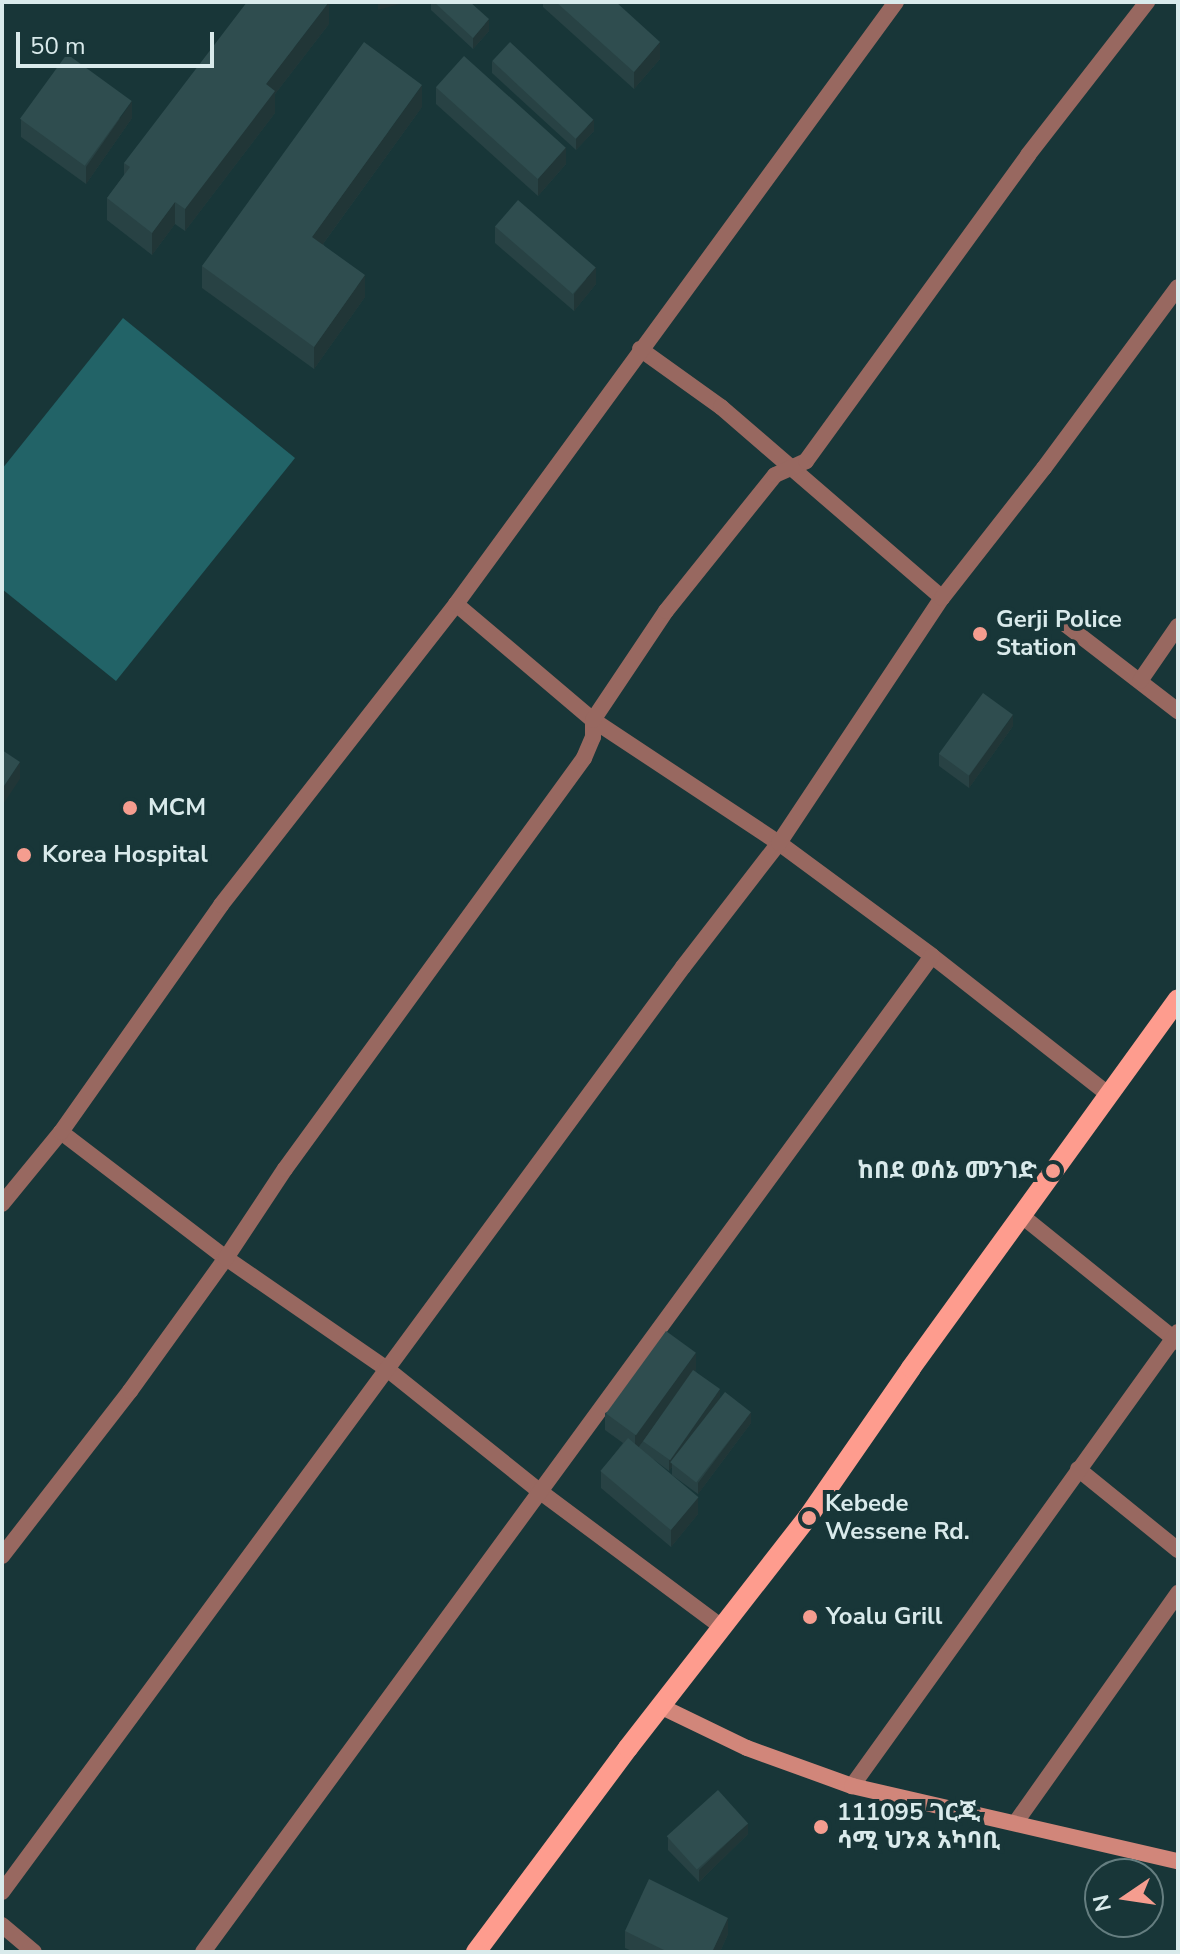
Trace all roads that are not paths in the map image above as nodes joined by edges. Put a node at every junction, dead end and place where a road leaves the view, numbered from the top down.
1 (896, 2) edge
2 (1147, 2) edge
3 (1178, 287) edge
4 (640, 349) junction
5 (791, 470) junction
6 (942, 598) junction
7 (456, 604) junction
8 (1061, 621) dead end
9 (1178, 626) edge
10 (1140, 681) junction
11 (1178, 711) edge
12 (593, 720) junction
13 (779, 843) junction
14 (932, 956) junction
15 (1178, 999) edge
16 (1109, 1095) junction
17 (61, 1132) junction
18 (2, 1204) edge
19 (1022, 1216) junction
20 (226, 1258) junction
21 (1176, 1337) edge
22 (387, 1369) junction
23 (1078, 1469) junction
24 (538, 1490) junction
25 (1178, 1550) edge
26 (2, 1556) edge
27 (1178, 1593) edge
28 (722, 1627) junction
29 (662, 1707) junction
30 (852, 1786) junction
31 (1016, 1822) junction
32 (1178, 1861) edge
33 (2, 1892) edge
34 (2, 1925) edge
35 (34, 1952) edge
36 (203, 1952) edge
37 (476, 1952) edge

1 - 4 street
2 - 5 street
3 - 6 street
4 - 5 street
4 - 7 street
5 - 6 street
5 - 12 street
6 - 13 street
7 - 12 street
7 - 17 street
8 - 10 street
9 - 10 street
10 - 11 street
12 - 13 street
12 - 20 street
13 - 14 street
13 - 22 street
14 - 16 street
14 - 24 street
15 - 16 main road
16 - 19 main road
17 - 18 street
17 - 20 street
19 - 21 street
19 - 28 main road
20 - 22 street
20 - 26 street
21 - 23 street
22 - 24 street
22 - 33 street
23 - 25 street
23 - 30 street
24 - 28 street
24 - 36 street
27 - 31 street
28 - 29 main road
29 - 30 street
29 - 37 main road
30 - 31 street
31 - 32 street
34 - 35 street

